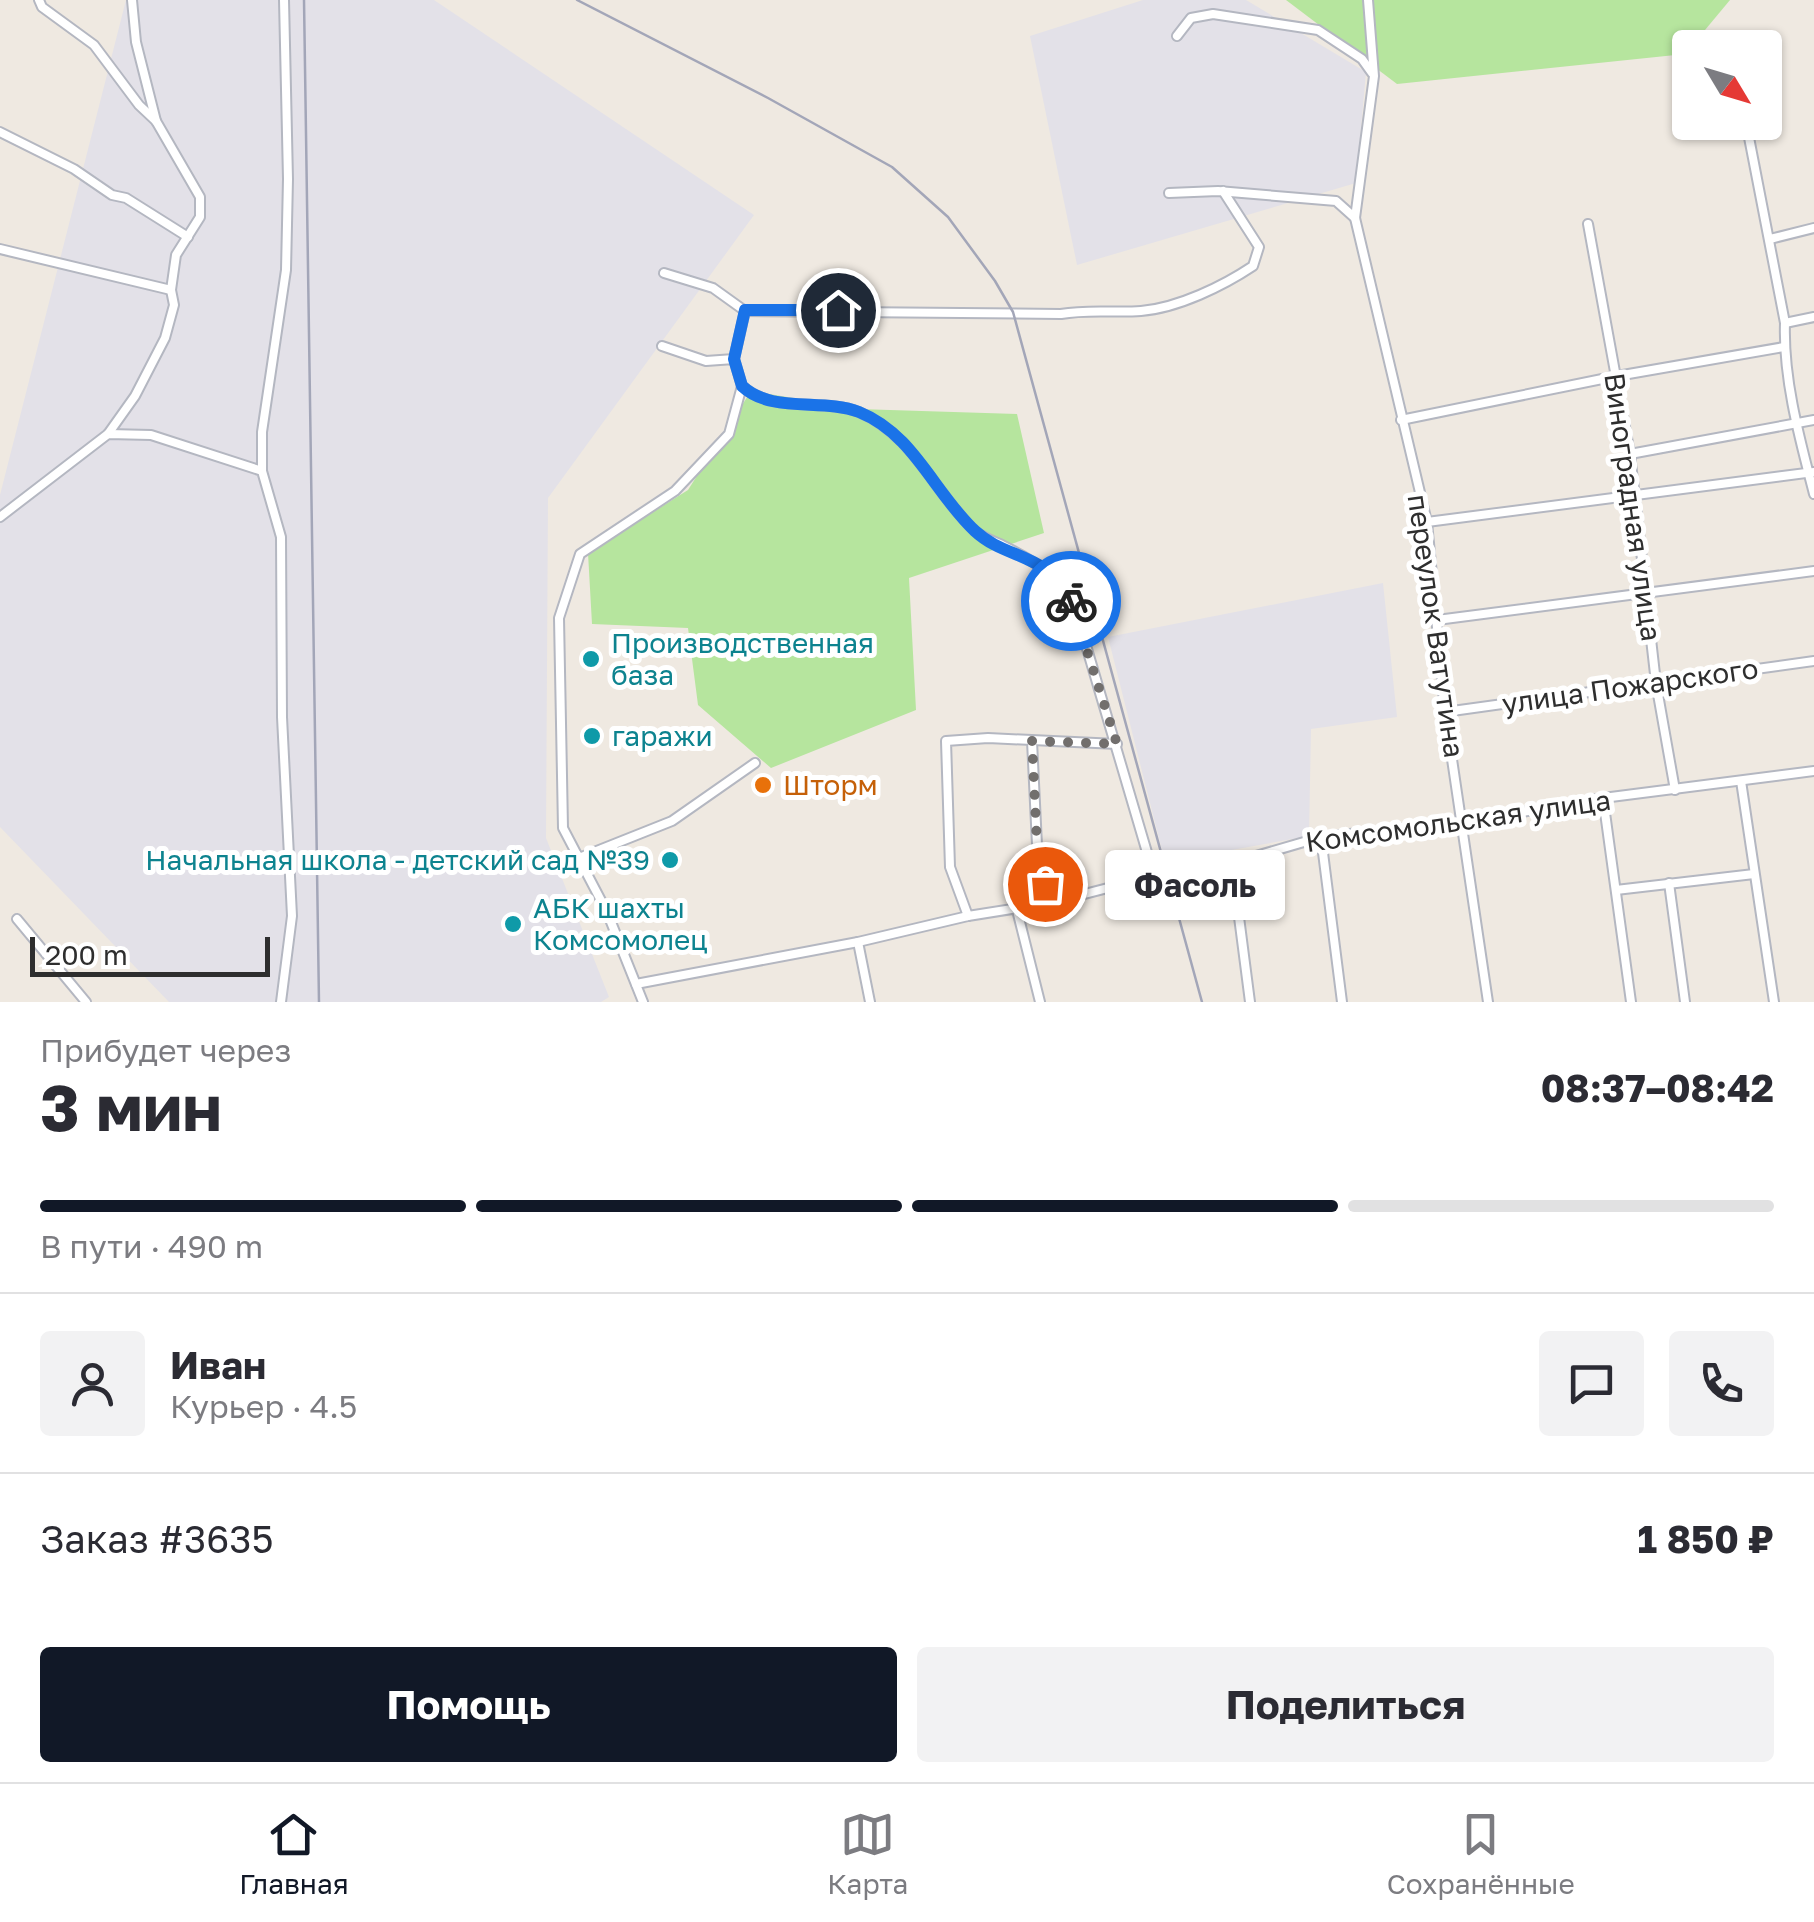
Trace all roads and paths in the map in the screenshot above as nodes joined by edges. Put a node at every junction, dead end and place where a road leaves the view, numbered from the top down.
1 (39, 0) edge
2 (132, 0) edge
3 (284, 0) edge
4 (1368, 0) edge
5 (1177, 36) dead end
6 (1374, 76) junction
7 (156, 121) junction
8 (0, 132) edge
9 (1750, 140) edge
10 (1223, 192) junction
11 (1168, 193) dead end
12 (1355, 218) junction
13 (1588, 224) dead end
14 (1814, 228) edge
15 (188, 236) junction
16 (1770, 239) junction
17 (0, 250) edge
18 (664, 273) dead end
19 (171, 290) junction
20 (745, 310) junction
21 (1814, 316) edge
22 (1785, 323) junction
23 (662, 346) dead end
24 (1784, 347) junction
25 (734, 359) junction
26 (1616, 376) junction
27 (742, 386) junction
28 (1401, 420) junction
29 (1814, 420) edge
30 (1798, 424) junction
31 (108, 434) junction
32 (1630, 454) junction
33 (262, 471) junction
34 (1811, 472) edge
35 (1814, 494) edge
36 (1634, 496) junction
37 (0, 518) edge
38 (1427, 522) junction
39 (1814, 571) edge
40 (1648, 594) junction
41 (1436, 620) junction
42 (1814, 661) edge
43 (1656, 683) junction
44 (1445, 712) junction
45 (1032, 741) junction
46 (1117, 744) junction
47 (755, 763) dead end
48 (1814, 771) edge
49 (1741, 780) junction
50 (1676, 790) junction
51 (1602, 798) junction
52 (1464, 822) junction
53 (1321, 837) junction
54 (579, 858) junction
55 (1232, 863) junction
56 (1754, 874) junction
57 (1154, 876) junction
58 (1669, 883) junction
59 (1616, 890) junction
60 (1050, 903) junction
61 (1017, 910) junction
62 (968, 916) junction
63 (17, 919) dead end
64 (858, 942) junction
65 (636, 984) junction
66 (86, 1002) edge
67 (282, 1002) edge
68 (643, 1002) edge
69 (870, 1002) edge
70 (1040, 1002) edge
71 (1250, 1002) edge
72 (1342, 1002) edge
73 (1488, 1002) edge
74 (1631, 1002) edge
75 (1686, 1002) edge
76 (1774, 1002) edge

1 - 7 street
2 - 7 street
3 - 33 street
4 - 6 street, переулок Ватутина
5 - 6 street
6 - 12 street, переулок Ватутина
7 - 15 street
8 - 15 street
9 - 16 street
10 - 11 street
10 - 12 street
10 - 20 street
12 - 28 street, переулок Ватутина
13 - 26 street, Виноградная улица
14 - 16 street
15 - 19 street
16 - 22 street
17 - 19 street
18 - 20 street
19 - 31 street
20 - 25 street
21 - 22 street
22 - 24 street
23 - 25 street
24 - 26 street
24 - 30 street
25 - 27 street
26 - 28 street
26 - 32 street, Виноградная улица
27 - 46 street
27 - 54 street
28 - 38 street, переулок Ватутина
29 - 30 street
30 - 32 street
30 - 34 street
31 - 33 street
31 - 37 street
32 - 36 street, Виноградная улица
33 - 67 street
34 - 35 street
34 - 36 street
36 - 38 street
36 - 40 street, Виноградная улица
38 - 41 street, переулок Ватутина
39 - 40 street
40 - 41 street
40 - 43 street, Виноградная улица
41 - 44 street, переулок Ватутина
42 - 43 street, улица Пожарского
43 - 44 street, улица Пожарского
43 - 50 street, Виноградная улица
44 - 52 street, переулок Ватутина
45 - 46 street
45 - 60 street
45 - 62 street
46 - 57 street
47 - 54 street
48 - 49 street, Комсомольская улица
49 - 50 street, Комсомольская улица
49 - 56 street
50 - 51 street, Комсомольская улица
51 - 52 street, Комсомольская улица
51 - 59 street
52 - 53 street, Комсомольская улица
52 - 73 street, переулок Ватутина
53 - 55 street, Комсомольская улица
53 - 72 street
54 - 65 street
55 - 57 street, Комсомольская улица
55 - 71 street
56 - 58 street
56 - 76 street
57 - 60 street, Комсомольская улица
58 - 59 street
58 - 75 street
59 - 74 street
60 - 61 street, Комсомольская улица
61 - 62 street, Комсомольская улица
61 - 70 street
62 - 64 street, Комсомольская улица
63 - 66 street
64 - 65 street, Комсомольская улица
64 - 69 street
65 - 68 street

